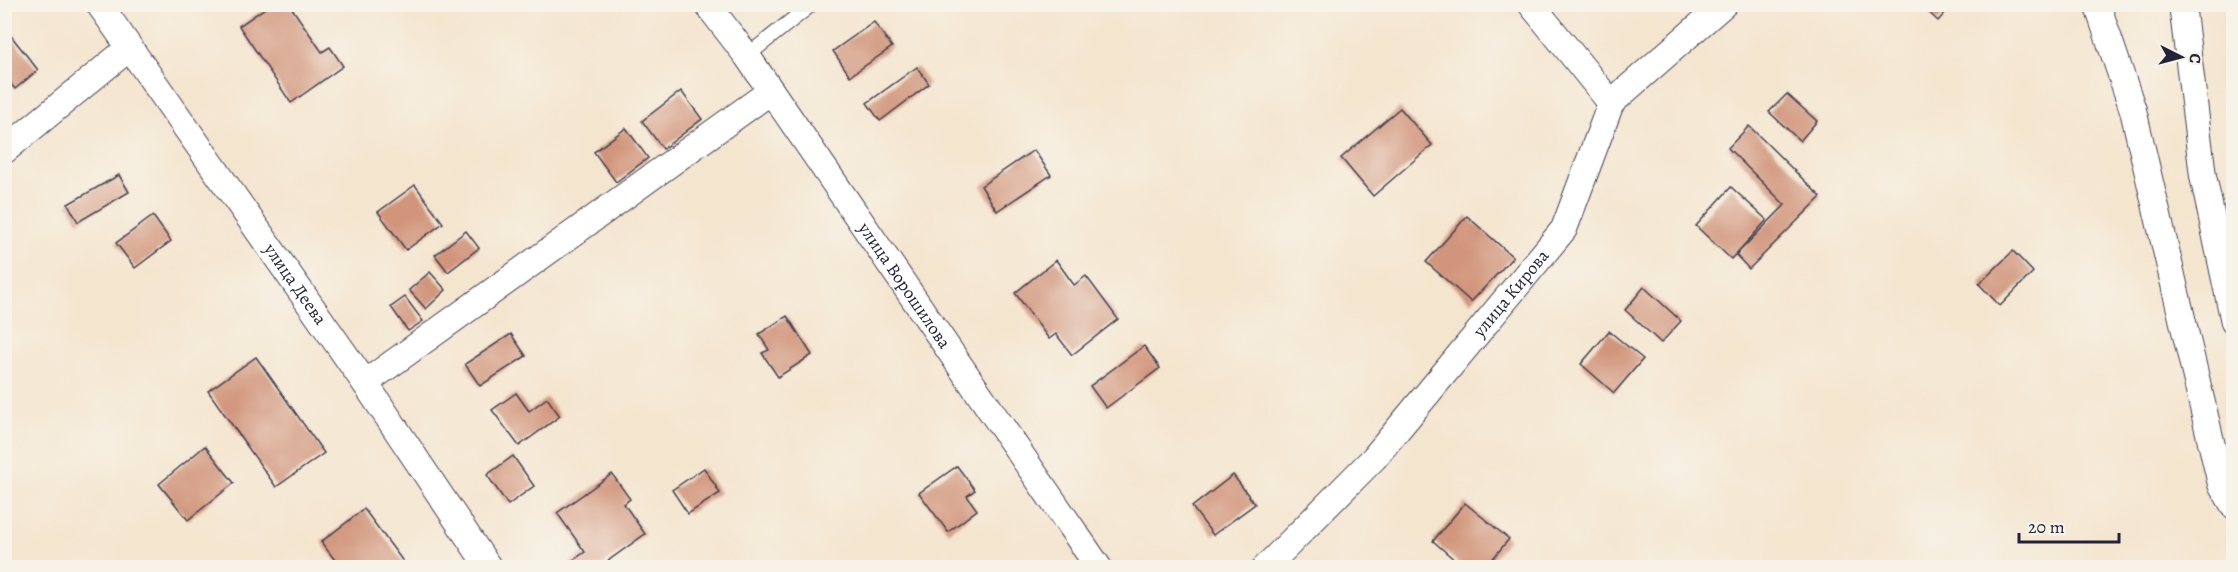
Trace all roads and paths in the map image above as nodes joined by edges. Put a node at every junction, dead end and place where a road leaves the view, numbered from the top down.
1 (99, 4) edge
2 (707, 4) edge
3 (812, 4) edge
4 (1531, 4) edge
5 (1724, 4) edge
6 (2097, 4) edge
7 (2182, 4) edge
8 (129, 48) junction
9 (747, 56) junction
10 (771, 91) junction
11 (1611, 103) junction
12 (4, 152) edge
13 (2234, 322) edge
14 (365, 383) junction
15 (2234, 506) edge
16 (489, 567) edge
17 (1099, 567) edge
18 (1265, 567) edge

1 - 8 street, улица Деева
2 - 9 street, улица Ворошилова
3 - 9 lane
4 - 11 street
5 - 11 street, улица Кирова
6 - 15 street
7 - 13 street
8 - 12 street
8 - 14 street, улица Деева
9 - 10 street, улица Ворошилова
10 - 14 street
10 - 17 street, улица Ворошилова
11 - 18 street, улица Кирова
14 - 16 street, улица Деева

